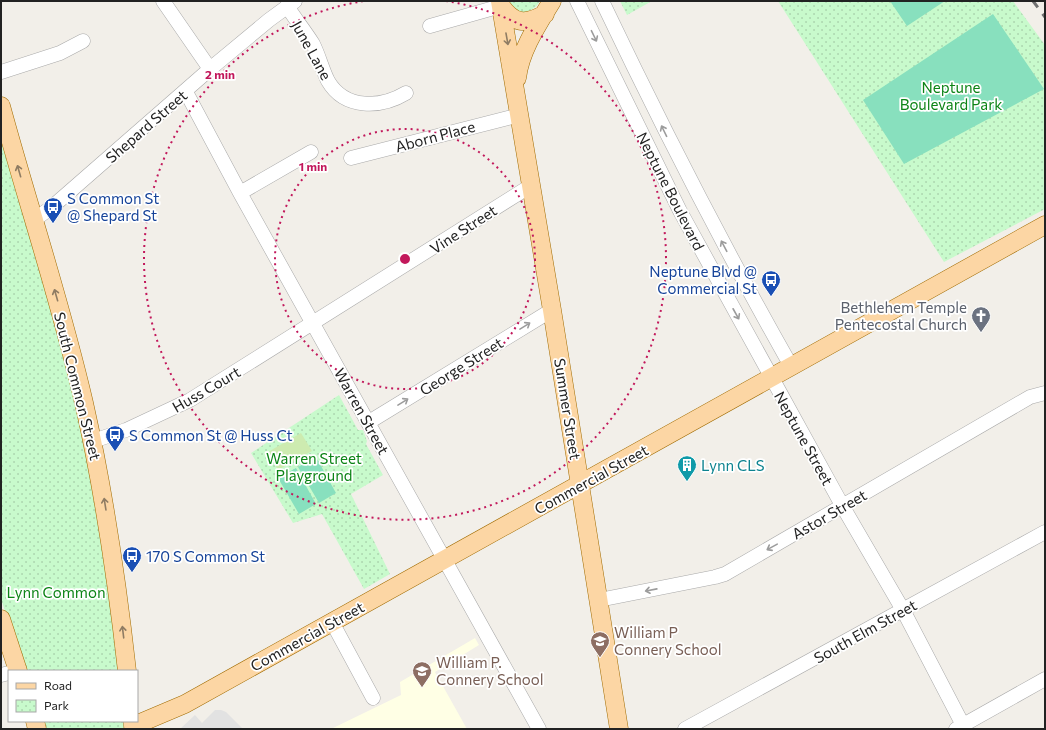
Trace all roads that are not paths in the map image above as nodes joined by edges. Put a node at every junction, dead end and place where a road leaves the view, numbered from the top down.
1 (162, 1) edge
2 (577, 1) edge
3 (602, 1) edge
4 (500, 3) edge
5 (291, 4) edge
6 (549, 8) edge
7 (430, 26) dead end
8 (83, 41) dead end
9 (210, 69) junction
10 (1, 72) edge
11 (516, 89) junction
12 (186, 92) junction
13 (406, 93) dead end
14 (1, 106) edge
15 (520, 115) junction
16 (311, 152) dead end
17 (351, 158) dead end
18 (532, 185) junction
19 (240, 193) junction
20 (34, 220) junction
21 (1045, 226) edge
22 (552, 310) junction
23 (313, 324) junction
24 (791, 366) junction
25 (770, 377) junction
26 (1045, 393) edge
27 (369, 422) junction
28 (92, 441) junction
29 (580, 485) junction
30 (843, 507) junction
31 (1045, 532) edge
32 (445, 560) junction
33 (599, 600) junction
34 (903, 610) junction
35 (1, 619) edge
36 (332, 622) junction
37 (12, 670) edge
38 (127, 670) edge
39 (1045, 680) edge
40 (373, 698) dead end
41 (133, 726) edge
42 (961, 728) edge
43 (539, 729) edge
44 (619, 729) edge
45 (685, 729) edge

1 - 9 street
2 -> 25 street, Neptune Boulevard
24 -> 3 street, Neptune Boulevard
4 - 6 main road
4 - 7 street
4 -> 11 main road, Summer Street
5 - 9 street, Shepard Street
5 - 13 street, June Lane
6 - 11 main road, Summer Street
8 - 10 street
9 - 12 street, Shepard Street
11 - 15 main road, Summer Street
12 - 19 street, Warren Street
12 - 20 street, Shepard Street
20 -> 14 main road, South Common Street
15 - 17 street, Aborn Place
15 - 18 main road, Summer Street
16 - 19 street
18 - 22 main road, Summer Street
18 - 23 street, Vine Street
19 - 23 street, Warren Street
28 -> 20 main road, South Common Street
21 - 24 main road, Commercial Street
27 -> 22 street, George Street
22 - 29 main road, Summer Street
23 - 27 street, Warren Street
23 - 28 street, Huss Court
24 - 25 main road, Commercial Street
25 - 29 main road, Commercial Street
25 - 30 street, Neptune Street
26 - 30 street, Astor Street
27 - 32 street, Warren Street
38 -> 28 main road, South Common Street
29 - 32 main road, Commercial Street
29 - 33 main road, Summer Street
30 -> 33 street, Astor Street
30 - 34 street, Neptune Street
31 - 34 street, South Elm Street
32 - 36 main road, Commercial Street
32 - 43 street, Warren Street
33 - 44 main road, Summer Street
34 - 42 street, Neptune Street
34 - 45 street, South Elm Street
35 - 37 main road
36 - 40 street
36 - 41 main road, Commercial Street
39 - 42 street

